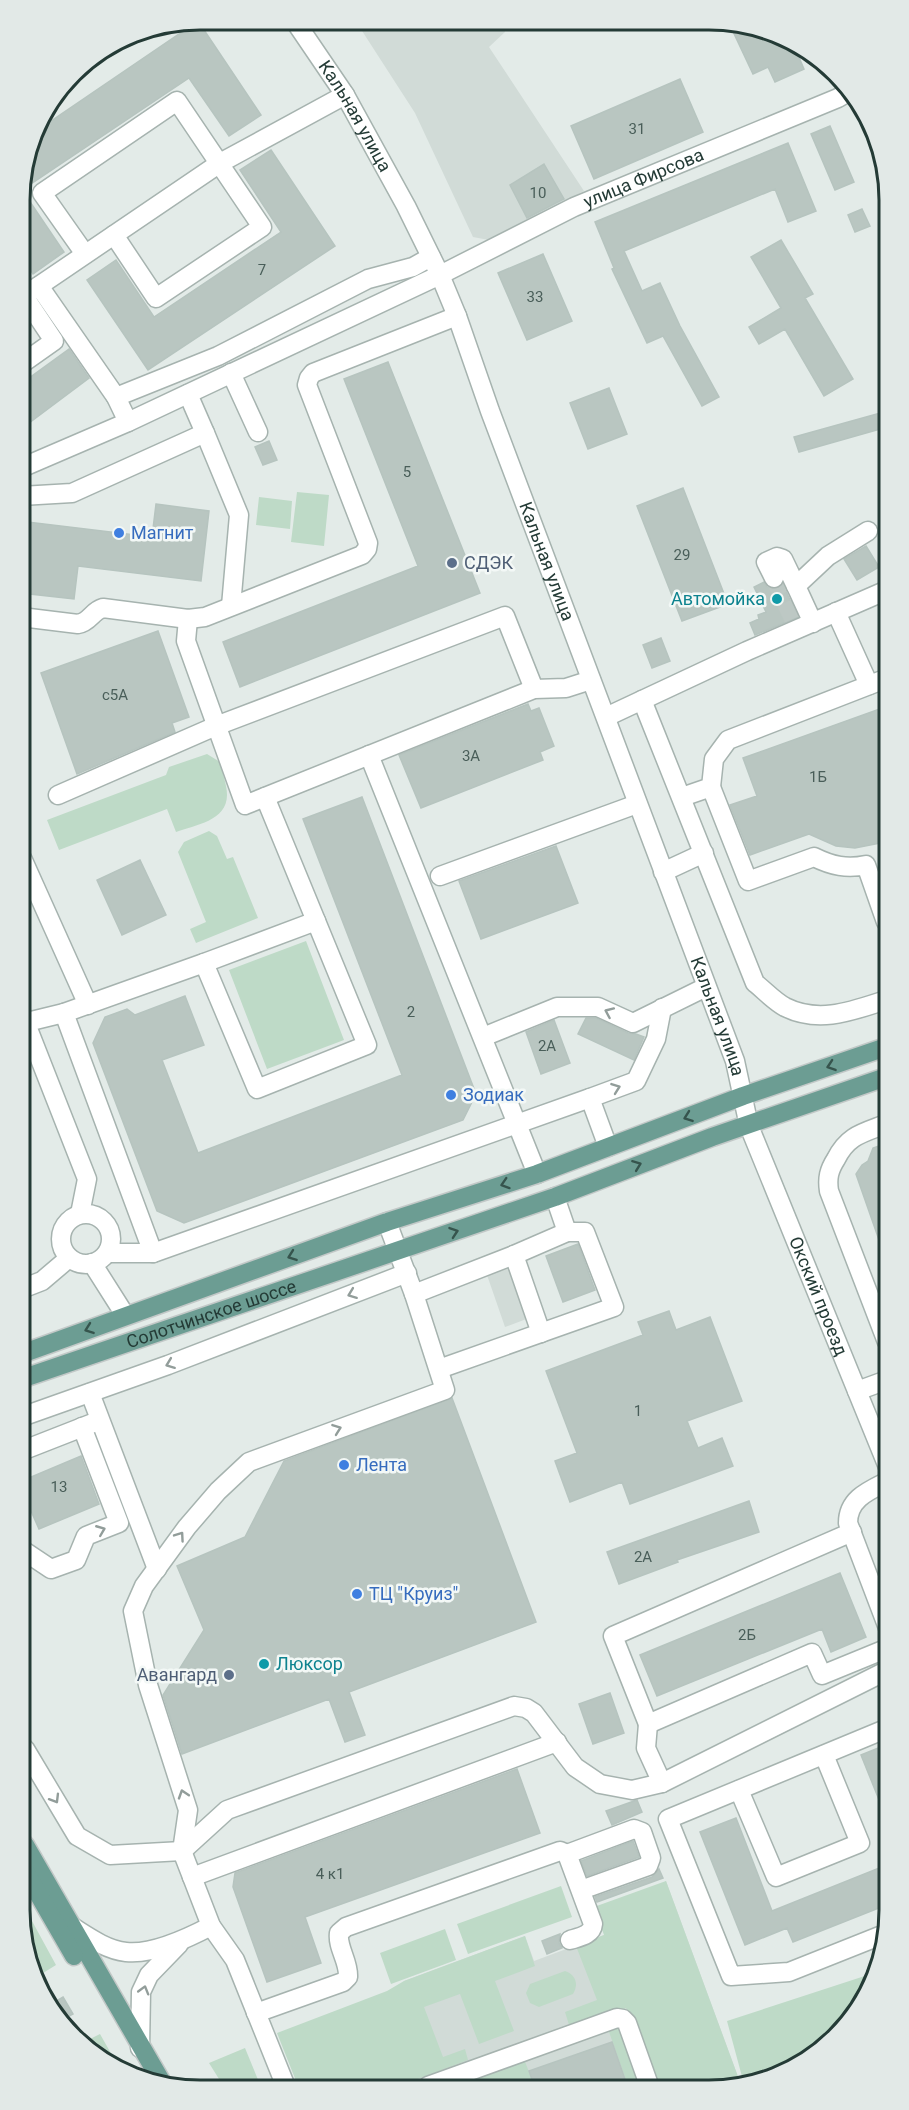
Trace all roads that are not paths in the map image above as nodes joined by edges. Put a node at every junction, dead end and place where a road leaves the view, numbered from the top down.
1 (301, 30) edge
2 (345, 95) junction
3 (843, 95) edge
4 (220, 163) junction
5 (114, 235) junction
6 (85, 254) junction
7 (431, 257) junction
8 (440, 275) junction
9 (30, 289) edge
10 (30, 292) edge
11 (30, 294) edge
12 (457, 316) junction
13 (30, 358) edge
14 (231, 374) junction
15 (188, 394) junction
16 (116, 397) junction
17 (128, 422) junction
18 (258, 432) dead end
19 (205, 433) junction
20 (30, 464) edge
21 (30, 495) edge
22 (868, 531) dead end
23 (774, 578) tunnel mouth
24 (796, 586) junction
25 (879, 594) edge
26 (231, 606) junction
27 (836, 612) junction
28 (30, 618) edge
29 (188, 619) junction
30 (802, 624) junction
31 (591, 680) junction
32 (877, 682) edge
33 (534, 689) junction
34 (642, 700) junction
35 (606, 717) junction
36 (216, 726) junction
37 (369, 754) junction
38 (711, 787) junction
39 (58, 795) dead end
40 (265, 797) junction
41 (682, 797) junction
42 (637, 804) junction
43 (704, 853) junction
44 (663, 872) junction
45 (30, 876) edge
46 (440, 876) dead end
47 (879, 902) edge
48 (316, 921) junction
49 (204, 963) junction
50 (706, 987) junction
51 (879, 1002) edge
52 (88, 1005) junction
53 (662, 1008) junction
54 (64, 1013) junction
55 (30, 1019) edge
56 (30, 1035) edge
57 (483, 1037) junction
58 (879, 1049) edge
59 (879, 1080) edge
60 (743, 1096) junction
61 (590, 1098) junction
62 (518, 1124) junction
63 (749, 1126) junction
64 (879, 1127) edge
65 (608, 1147) junction
66 (537, 1174) junction
67 (555, 1197) junction
68 (80, 1214) junction
69 (387, 1222) junction
70 (567, 1232) junction
71 (398, 1251) junction
72 (153, 1252) junction
73 (514, 1255) junction
74 (69, 1258) junction
75 (100, 1258) junction
76 (407, 1273) junction
77 (30, 1286) edge
78 (414, 1294) junction
79 (125, 1315) junction
80 (879, 1321) edge
81 (541, 1333) junction
82 (51, 1343) junction
83 (30, 1346) edge
84 (30, 1351) edge
85 (61, 1364) junction
86 (439, 1369) junction
87 (30, 1376) edge
88 (30, 1382) edge
89 (879, 1383) edge
90 (857, 1391) junction
91 (90, 1393) junction
92 (30, 1414) edge
93 (100, 1420) junction
94 (82, 1427) junction
95 (879, 1445) edge
96 (30, 1448) edge
97 (879, 1486) edge
98 (852, 1532) junction
99 (30, 1555) edge
100 (157, 1569) junction
101 (879, 1604) edge
102 (879, 1652) edge
103 (879, 1674) edge
104 (648, 1724) junction
105 (879, 1732) edge
106 (557, 1742) junction
107 (824, 1755) junction
108 (30, 1757) edge
109 (662, 1783) junction
110 (739, 1790) junction
111 (182, 1851) junction
112 (30, 1854) edge
113 (567, 1854) junction
114 (192, 1877) junction
115 (30, 1879) edge
116 (580, 1890) junction
117 (71, 1926) junction
118 (211, 1926) junction
119 (877, 1937) edge
120 (570, 1940) dead end
121 (182, 1941) junction
122 (256, 2013) junction
123 (140, 2048) junction
124 (137, 2067) edge
125 (157, 2074) edge
126 (284, 2080) edge
127 (445, 2080) edge
128 (647, 2080) edge

1 - 2 street, Кальная улица
2 - 4 street
2 - 7 street, Кальная улица
3 - 8 street, улица Фирсова
4 - 5 street
4 - 5 street
4 - 6 street
5 - 6 street
6 - 9 street
7 - 8 street, Кальная улица
7 - 16 street
8 - 12 street, Кальная улица
8 - 14 street, улица Фирсова
10 - 16 street
11 - 13 street
12 - 26 street
12 - 31 street, Кальная улица
14 - 15 street, улица Фирсова
14 - 18 street
15 - 17 street, улица Фирсова
15 - 19 street
16 - 17 street
17 - 20 street, улица Фирсова
19 - 21 street
19 - 26 street
22 - 24 street
23 - 24 street
24 - 30 street
25 - 27 street
26 - 29 street
27 - 30 street
27 - 32 street
28 - 29 street
29 - 36 street
30 - 34 street
31 - 33 street
31 - 35 street, Кальная улица
32 - 38 street
33 - 36 street
33 - 37 street
34 - 35 street
34 - 41 street
35 - 42 street, Кальная улица
36 - 39 street
36 - 40 street
37 - 40 street
37 - 57 street
38 - 41 street
38 - 47 street
40 - 48 street
41 - 43 street
42 - 44 street, Кальная улица
42 - 46 street
43 - 44 street
43 - 51 street
44 - 50 street, Кальная улица
45 - 52 street
48 - 49 street
48 - 49 street
49 - 52 street
50 - 53 street
50 - 60 street, Кальная улица
52 - 54 street
53 -> 57 street
61 -> 53 street
54 - 55 street
54 - 72 street
56 - 68 street
57 - 62 street
58 -> 60 main road, Солотчинское шоссе
59 - 63 main road, Солотчинское шоссе
60 - 63 street, Кальная улица
60 -> 65 main road, Солотчинское шоссе
61 - 62 street
61 - 65 street
62 - 66 street
62 - 72 street
67 -> 63 main road, Солотчинское шоссе
63 - 90 street, Окский проезд
64 - 80 street
65 - 66 main road, Солотчинское шоссе
66 -> 69 main road, Солотчинское шоссе
67 - 70 street
71 -> 67 main road, Солотчинское шоссе
68 - 74 street
68 - 75 street
69 - 71 street
69 -> 79 main road, Солотчинское шоссе
70 - 73 street
70 - 81 street
71 - 76 street
71 - 85 main road, Солотчинское шоссе
72 - 75 street
73 - 78 street
73 - 81 street
74 - 75 street
74 - 77 street
75 - 79 street
76 - 78 street
76 -> 91 street
78 - 86 street
79 -> 82 main road, Солотчинское шоссе
81 - 86 street
82 - 83 main road
82 - 84 main road, Солотчинское шоссе
85 - 87 main road, Солотчинское шоссе
85 - 88 main road
100 -> 86 street
89 - 90 street
90 - 95 street, Окский проезд
91 - 92 street
91 - 93 street
93 - 94 street
93 - 100 street
94 - 96 street
99 -> 94 street
97 - 98 street
98 - 101 street
98 - 104 street
111 -> 100 street
102 - 104 street
103 - 109 street
104 - 109 street
105 - 107 street
106 - 109 street
106 - 111 street
106 - 114 street
107 - 110 street
107 - 110 street
108 -> 111 street
110 - 119 street
111 - 114 street
112 - 117 main road
113 - 116 street
113 - 116 street
113 - 122 street
114 - 118 street
115 - 124 main road
116 - 120 street
117 - 121 street
117 - 123 main road
118 - 121 street
118 - 122 street
123 -> 121 street
122 - 126 street
123 - 125 main road
127 - 128 street

